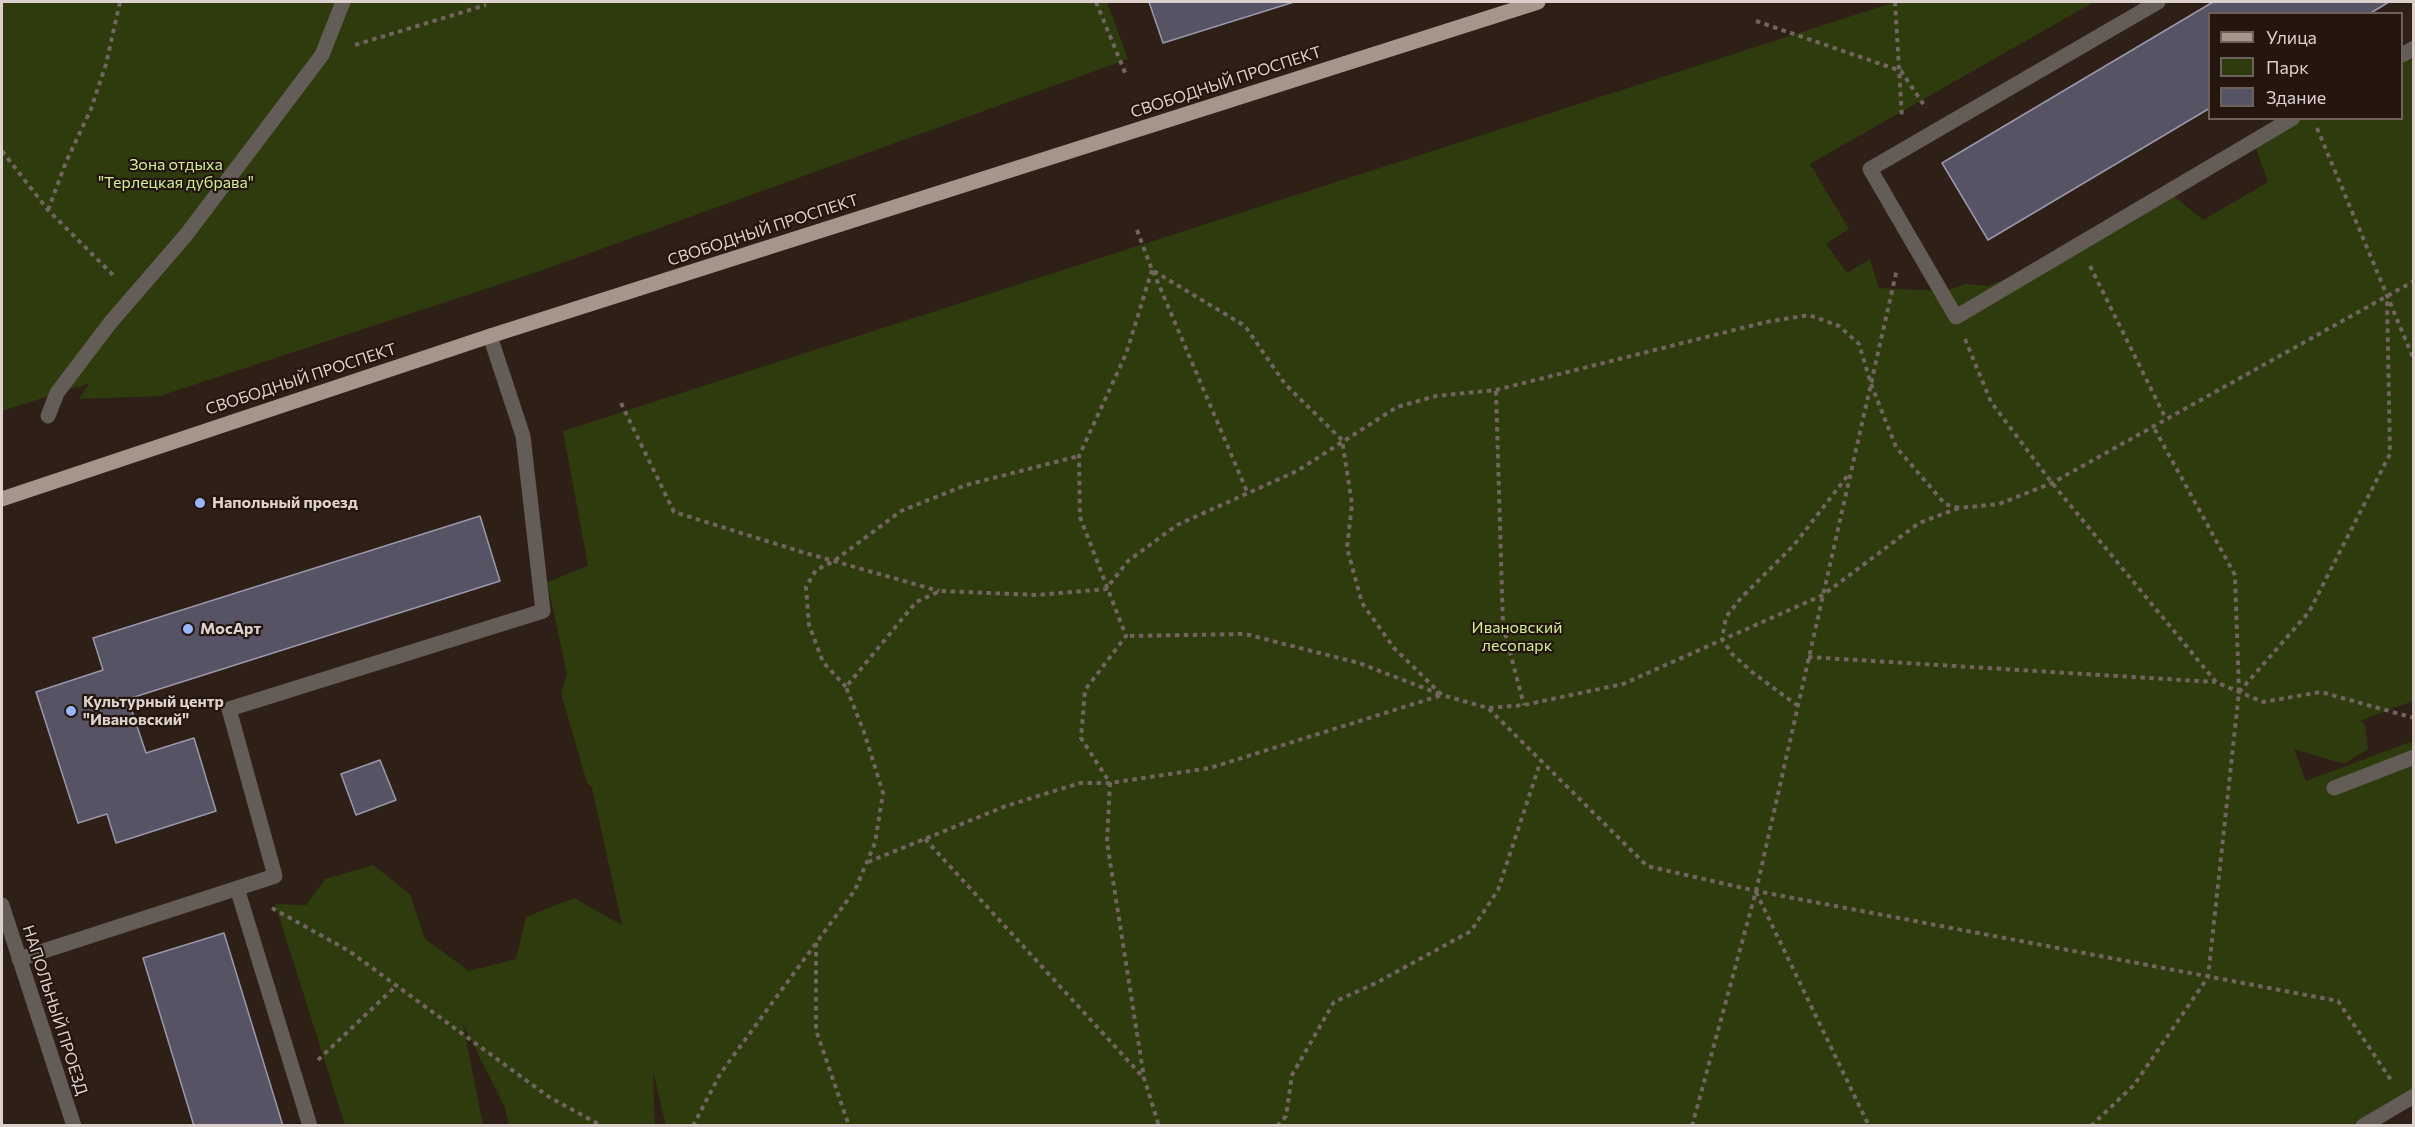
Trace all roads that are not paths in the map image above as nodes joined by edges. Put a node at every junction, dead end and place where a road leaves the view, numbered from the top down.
1 (344, 2) edge
2 (1538, 2) edge
3 (2158, 2) edge
4 (2290, 120) edge
5 (490, 336) junction
6 (48, 416) dead end
7 (2, 499) edge
8 (2414, 757) edge
9 (2334, 788) dead end
10 (237, 888) junction
11 (2, 905) edge
12 (19, 959) junction
13 (2409, 1098) edge
14 (74, 1125) edge
15 (310, 1125) edge
16 (2363, 1125) edge

1 - 6 street
2 - 5 main road, СВОБОДНЫЙ ПРОСПЕКТ
3 - 4 street
5 - 7 main road, СВОБОДНЫЙ ПРОСПЕКТ
5 - 10 street
8 - 9 street
10 - 12 street
10 - 15 street
11 - 12 street, НАПОЛЬНЫЙ ПРОЕЗД
12 - 14 street, НАПОЛЬНЫЙ ПРОЕЗД
13 - 16 street

